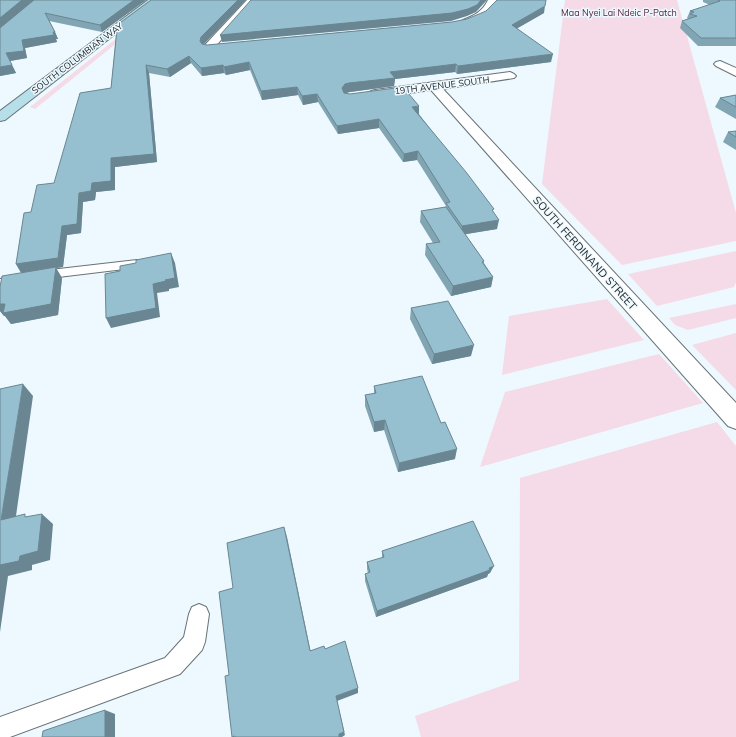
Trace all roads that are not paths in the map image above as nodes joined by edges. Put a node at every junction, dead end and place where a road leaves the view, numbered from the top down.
1 (154, 0) edge
2 (252, 0) edge
3 (493, 0) edge
4 (458, 24) edge
5 (222, 47) edge
6 (720, 64) dead end
7 (736, 73) edge
8 (510, 76) dead end
9 (434, 86) junction
10 (365, 95) edge
11 (0, 117) edge
12 (137, 264) edge
13 (0, 283) edge
14 (736, 419) edge
15 (199, 614) dead end
16 (0, 729) edge

1 - 11 main road, SOUTH COLUMBIAN WAY
2 - 5 street
3 - 4 street
6 - 7 street
8 - 9 street, 19TH AVENUE SOUTH
9 - 10 street, 19TH AVENUE SOUTH
9 - 14 street, SOUTH FERDINAND STREET
12 - 13 lane
15 - 16 lane

